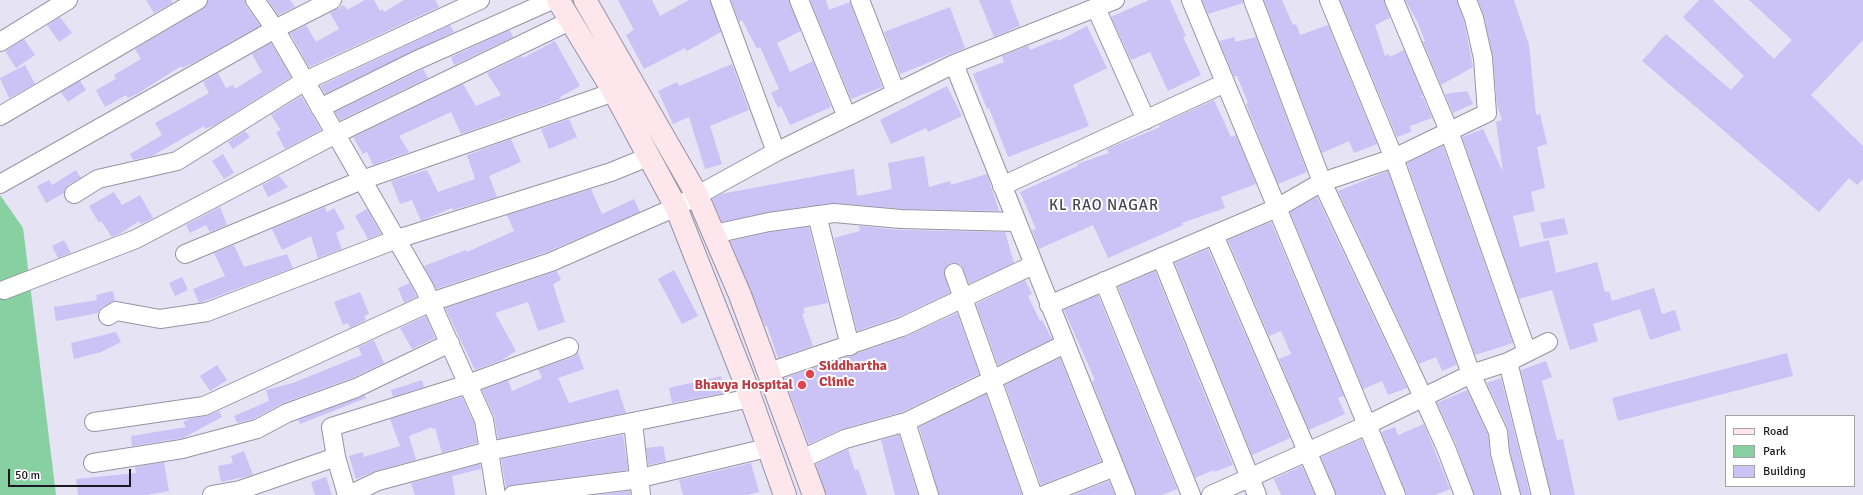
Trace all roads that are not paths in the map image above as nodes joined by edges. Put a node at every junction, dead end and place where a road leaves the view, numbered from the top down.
1 (68, 0) edge
2 (198, 0) edge
3 (255, 0) edge
4 (332, 0) edge
5 (480, 0) edge
6 (552, 0) edge
7 (558, 0) edge
8 (585, 0) edge
9 (720, 0) edge
10 (799, 0) edge
11 (860, 0) edge
12 (1115, 0) edge
13 (1191, 0) edge
14 (1253, 0) edge
15 (1329, 0) edge
16 (1394, 0) edge
17 (1467, 0) edge
18 (1096, 8) junction
19 (570, 21) junction
20 (275, 29) junction
21 (0, 42) edge
22 (954, 64) junction
23 (305, 81) junction
24 (1225, 83) junction
25 (614, 92) junction
26 (896, 93) junction
27 (320, 108) junction
28 (0, 116) edge
29 (847, 118) junction
30 (1146, 120) junction
31 (1449, 131) junction
32 (336, 134) junction
33 (776, 152) junction
34 (648, 156) junction
35 (1394, 158) junction
36 (362, 180) junction
37 (1322, 182) junction
38 (0, 184) edge
39 (1002, 186) junction
40 (74, 194) dead end
41 (697, 195) junction
42 (676, 208) junction
43 (1277, 208) junction
44 (817, 215) junction
45 (1016, 222) junction
46 (714, 234) junction
47 (1214, 235) junction
48 (397, 239) junction
49 (185, 254) dead end
50 (1161, 257) junction
51 (1033, 265) junction
52 (954, 273) dead end
53 (1104, 281) junction
54 (4, 290) dead end
55 (964, 298) junction
56 (431, 302) junction
57 (1049, 305) junction
58 (108, 316) dead end
59 (1548, 342) dead end
60 (450, 343) junction
61 (1065, 344) junction
62 (850, 346) junction
63 (569, 347) dead end
64 (1527, 352) junction
65 (1508, 362) junction
66 (769, 372) junction
67 (1471, 374) junction
68 (993, 381) junction
69 (468, 384) junction
70 (1423, 397) junction
71 (751, 398) junction
72 (94, 422) dead end
73 (633, 422) junction
74 (906, 422) junction
75 (1367, 424) junction
76 (767, 448) junction
77 (489, 451) junction
78 (1308, 451) junction
79 (336, 457) junction
80 (802, 459) junction
81 (93, 463) dead end
82 (1115, 466) junction
83 (1249, 478) junction
84 (640, 487) edge
85 (212, 495) edge
86 (348, 495) edge
87 (496, 495) edge
88 (513, 495) edge
89 (785, 495) edge
90 (814, 495) edge
91 (929, 495) edge
92 (1033, 495) edge
93 (1044, 495) edge
94 (1126, 495) edge
95 (1191, 495) edge
96 (1211, 495) edge
97 (1257, 495) edge
98 (1326, 495) edge
99 (1396, 495) edge
100 (1464, 495) edge
101 (1511, 495) edge
102 (1541, 495) edge

1 - 21 street
2 - 28 street
3 - 20 street
4 - 20 street
5 - 23 street
6 - 27 street
7 - 19 street
8 - 41 street
9 - 33 street
10 - 29 street
11 - 26 street
12 - 18 street
13 - 24 street
14 - 37 street
15 - 35 street
16 - 31 street
17 - 31 street
18 - 22 street
18 - 30 street
19 - 25 street
19 - 32 street
20 - 23 street
20 - 38 street
22 - 26 street
22 - 39 street
23 - 27 street
23 - 40 street
24 - 30 street
24 - 43 street
25 - 34 street
25 - 36 street
26 - 29 street
27 - 32 street
29 - 33 street
30 - 39 street
31 - 35 street
31 - 64 street
32 - 36 street
32 - 54 street
33 - 41 street
34 - 42 street
34 - 48 street
35 - 37 street
35 - 67 street
36 - 48 street
36 - 49 street
37 - 43 street
37 - 70 street
39 - 45 street
41 - 42 street
41 - 46 street
42 - 56 street
42 - 71 street
43 - 47 street
43 - 75 street
44 - 45 street
44 - 46 street
44 - 62 street
45 - 51 street
46 - 66 street
47 - 50 street
47 - 78 street
48 - 56 street
48 - 58 street
50 - 53 street
50 - 83 street
51 - 55 street
51 - 57 street
52 - 55 street
53 - 57 street
53 - 95 street
55 - 62 street
55 - 68 street
56 - 60 street
56 - 72 street
57 - 61 street
59 - 64 street
60 - 69 street
60 - 81 street
61 - 68 street
61 - 82 street
62 - 66 street
63 - 69 street
64 - 65 street
65 - 67 street
65 - 102 street
66 - 80 street
67 - 70 street
67 - 101 street
68 - 74 street
68 - 92 street
69 - 77 street
69 - 79 street
70 - 75 street
70 - 100 street
71 - 73 street
71 - 76 street
73 - 77 street
73 - 84 street
74 - 80 street
74 - 91 street
75 - 78 street
75 - 99 street
76 - 84 street
76 - 89 street
77 - 86 street
77 - 87 street
78 - 83 street
78 - 98 street
79 - 85 street
79 - 86 street
80 - 90 street
82 - 93 street
82 - 94 street
83 - 96 street
83 - 97 street
84 - 88 street

